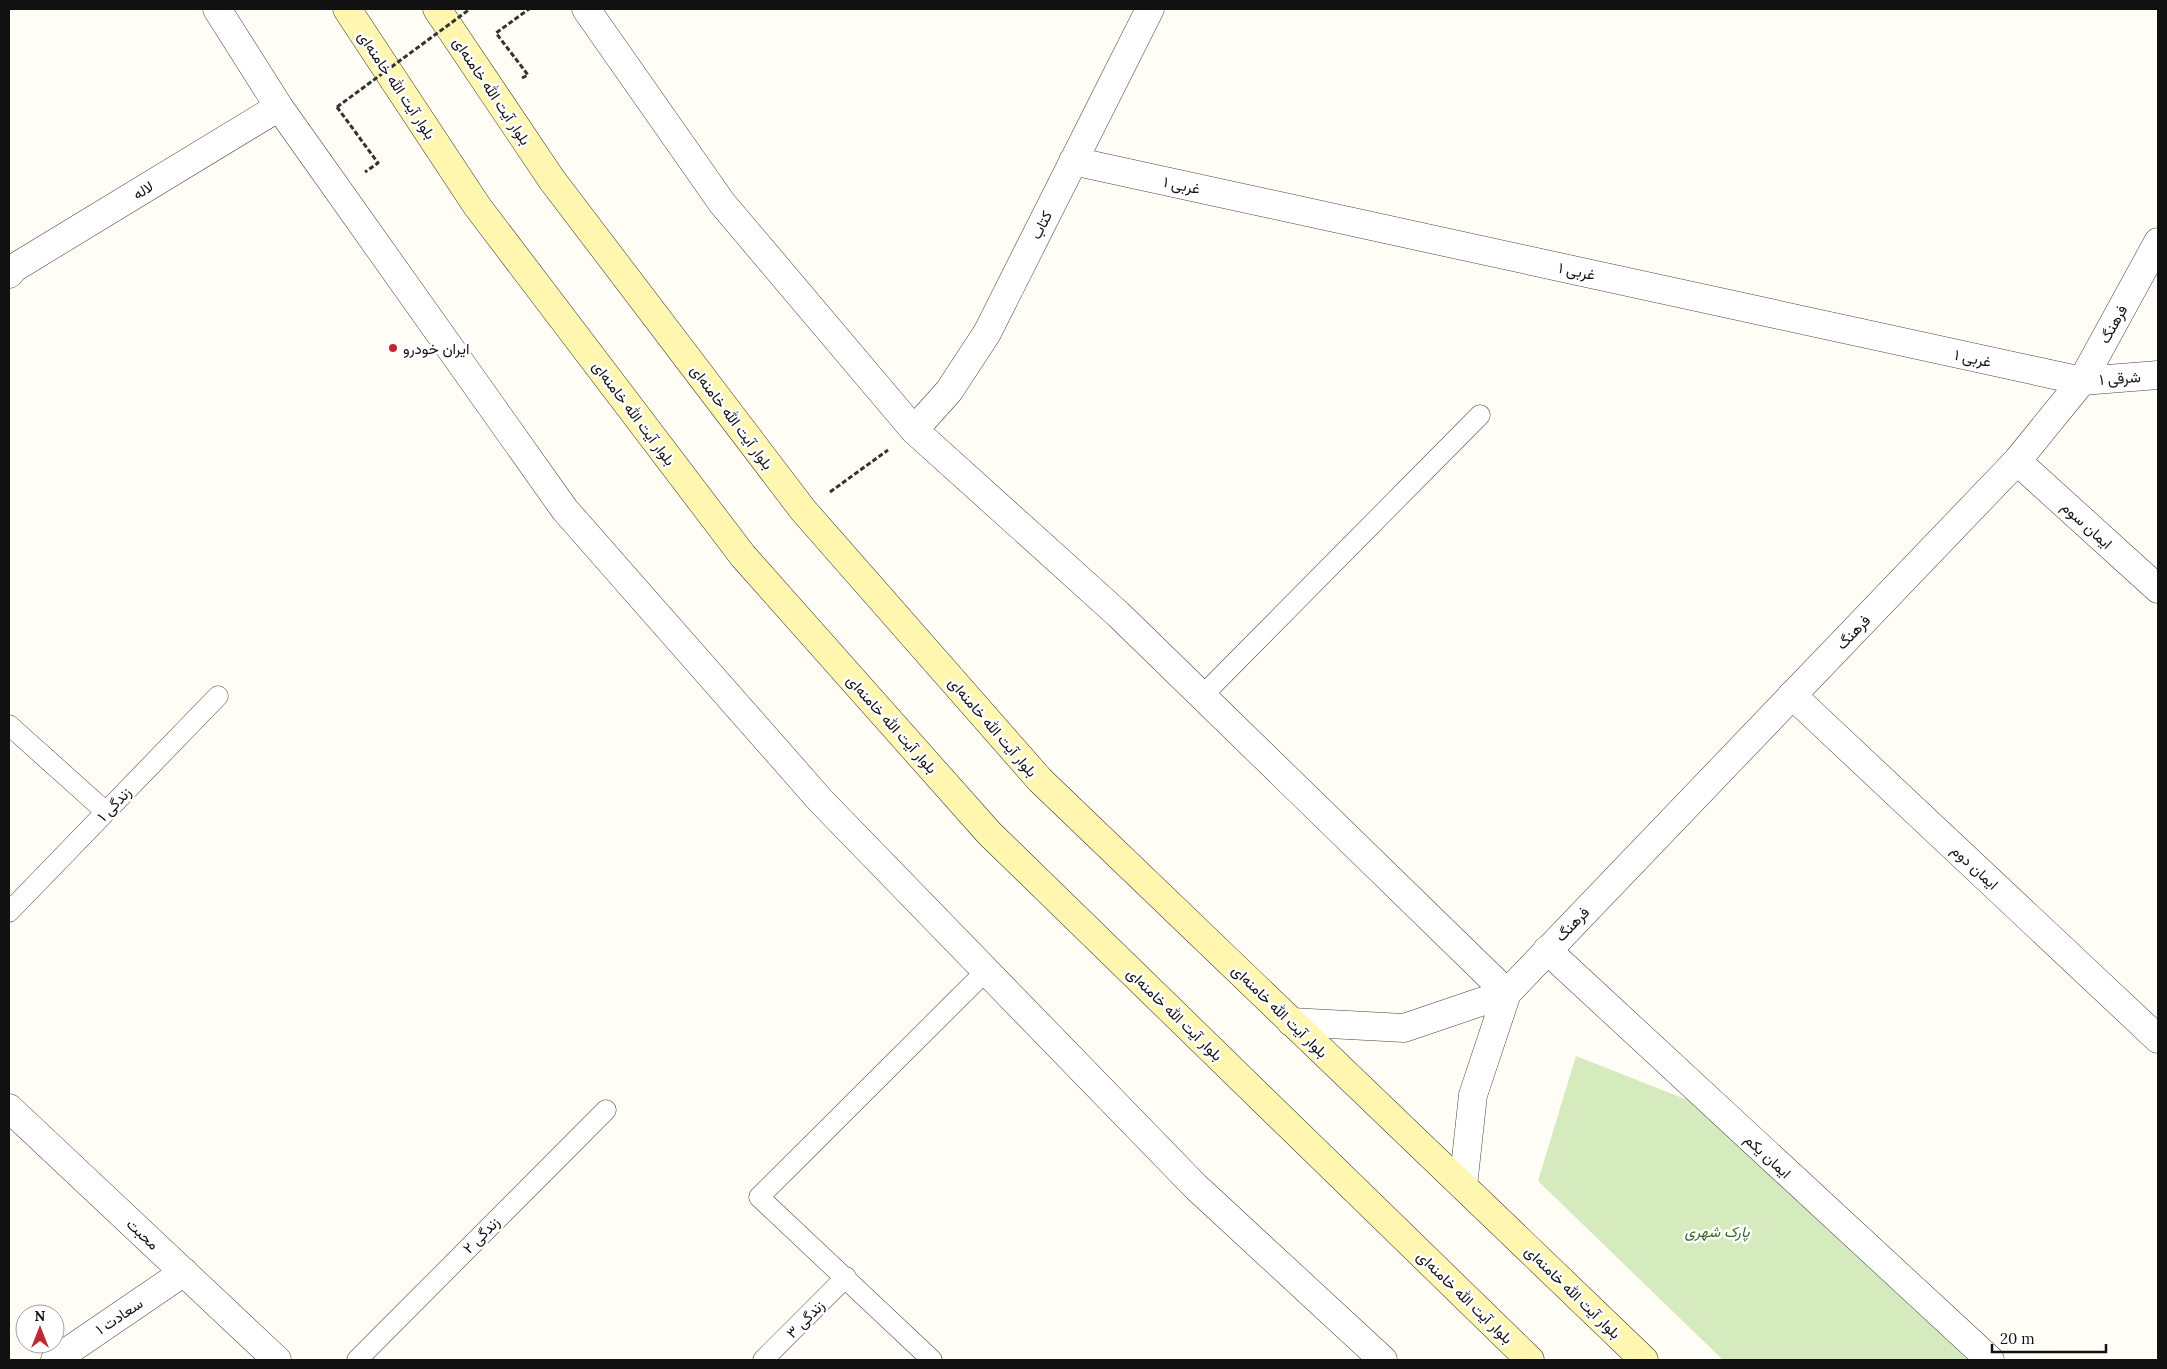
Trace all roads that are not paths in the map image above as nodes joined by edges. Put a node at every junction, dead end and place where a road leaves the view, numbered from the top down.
1 (217, 9) edge
2 (346, 9) edge
3 (437, 9) edge
4 (586, 9) edge
5 (1150, 9) edge
6 (278, 108) junction
7 (1073, 161) junction
8 (2158, 242) edge
9 (9, 274) edge
10 (2158, 375) edge
11 (2082, 381) junction
12 (1480, 415) dead end
13 (914, 430) junction
14 (2017, 461) junction
15 (2158, 589) edge
16 (1792, 695) junction
17 (218, 696) dead end
18 (1202, 696) junction
19 (9, 724) edge
20 (106, 812) junction
21 (9, 912) edge
22 (1547, 950) junction
23 (986, 971) junction
24 (1507, 993) junction
25 (1291, 1022) junction
26 (2158, 1040) edge
27 (9, 1108) edge
28 (606, 1110) dead end
29 (1463, 1186) junction
30 (184, 1272) junction
31 (846, 1277) junction
32 (55, 1360) edge
33 (277, 1360) edge
34 (357, 1360) edge
35 (763, 1360) edge
36 (932, 1360) edge
37 (1383, 1360) edge
38 (1530, 1360) edge
39 (1644, 1360) edge
40 (1990, 1360) edge

1 - 6 street
2 - 38 main road, بلوار آیت الله خامنه‌ای
3 - 25 main road, بلوار آیت‌ الله خامنه‌ای
4 - 13 street
5 - 7 street, کتاب
6 - 9 street, لاله
6 - 23 street
7 - 11 street, غربی ۱
7 - 13 street, کتاب
8 - 11 street, فرهنگ
10 - 11 street, شرقی ۱
11 - 14 street, فرهنگ
12 - 18 lane
13 - 18 street
14 - 15 street, ایمان سوم
14 - 16 street, فرهنگ
16 - 22 street, فرهنگ
16 - 26 street, ایمان دوم
17 - 20 lane, زندگی ۱
18 - 24 street
19 - 20 lane
20 - 21 lane, زندگی ۱
22 - 24 street, فرهنگ
22 - 40 street, ایمان یکم
23 - 31 lane
23 - 37 street
24 - 25 street
24 - 29 street
25 - 29 main road, بلوار آیت‌ الله خامنه‌ای
27 - 30 street, محبت
28 - 34 lane, زندگی ۲
29 - 39 main road, بلوار آیت‌ الله خامنه‌ای
30 - 32 street, سعادت ۱
30 - 33 street, محبت
31 - 35 lane, زندگی ۳
31 - 36 lane

